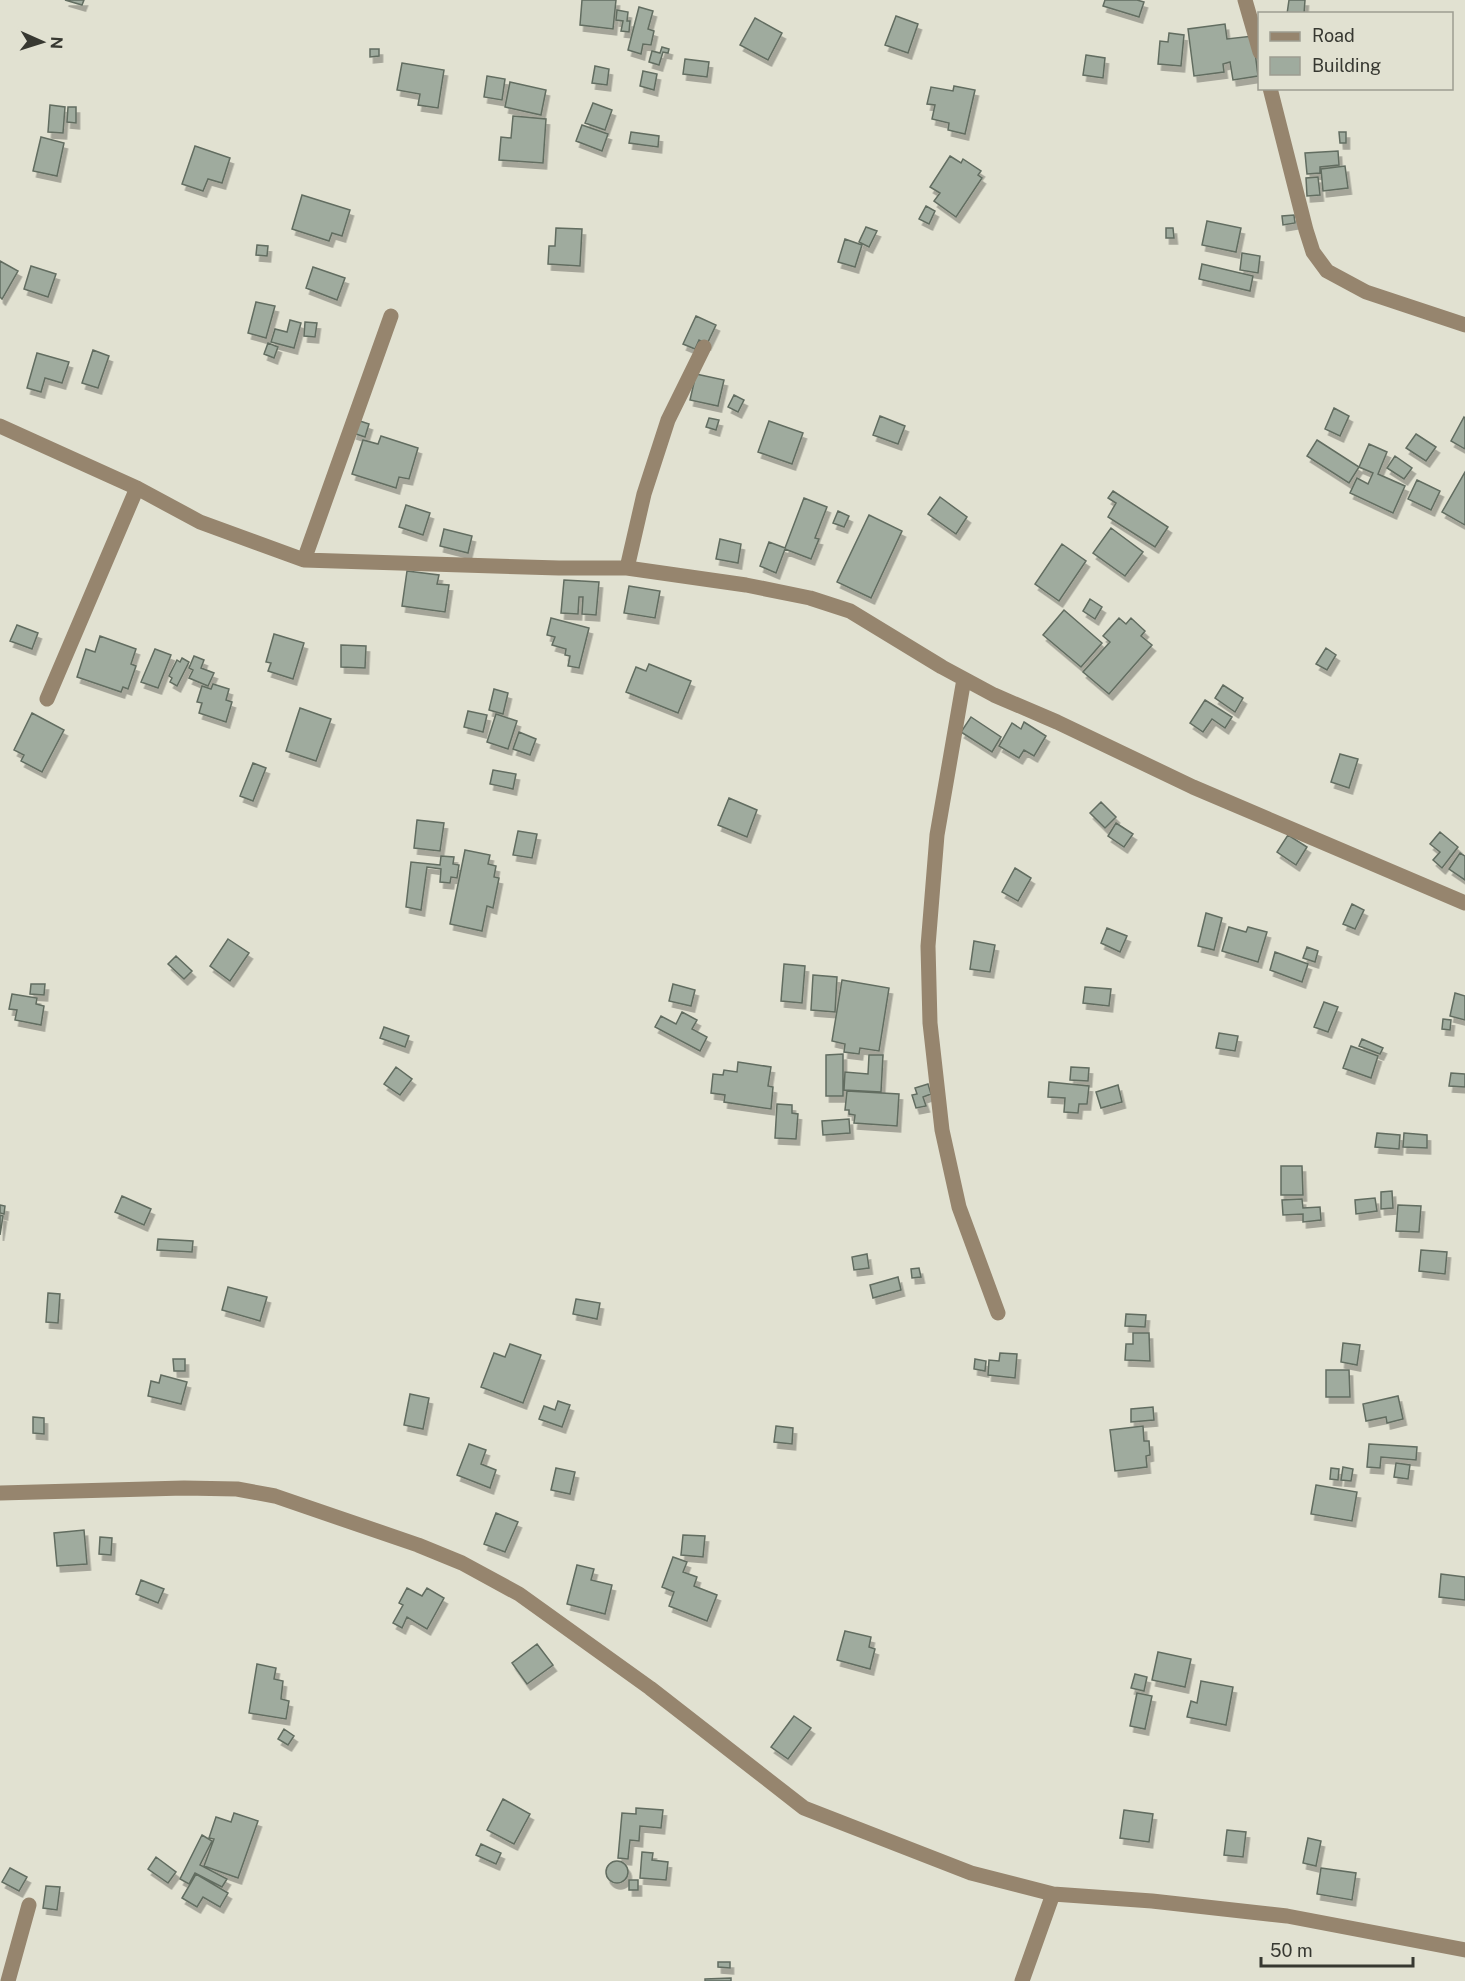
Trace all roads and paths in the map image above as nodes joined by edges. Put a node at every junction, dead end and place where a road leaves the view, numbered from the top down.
1 (1245, 0) edge
2 (1258, 45) edge
3 (1271, 90) edge
4 (391, 316) dead end
5 (1465, 325) edge
6 (704, 347) dead end
7 (0, 426) edge
8 (137, 488) junction
9 (304, 560) junction
10 (627, 568) junction
11 (964, 679) junction
12 (46, 699) dead end
13 (1465, 903) edge
14 (998, 1313) dead end
15 (0, 1493) edge
16 (1053, 1894) junction
17 (29, 1905) dead end
18 (1465, 1950) edge
19 (8, 1981) edge
20 (1022, 1981) edge

1 - 2 street
3 - 5 street
4 - 9 street
6 - 10 street
7 - 8 street
8 - 9 street
8 - 12 street
9 - 10 street
10 - 11 street
11 - 13 street
11 - 14 street
15 - 16 street
16 - 18 street
16 - 20 street
17 - 19 street

